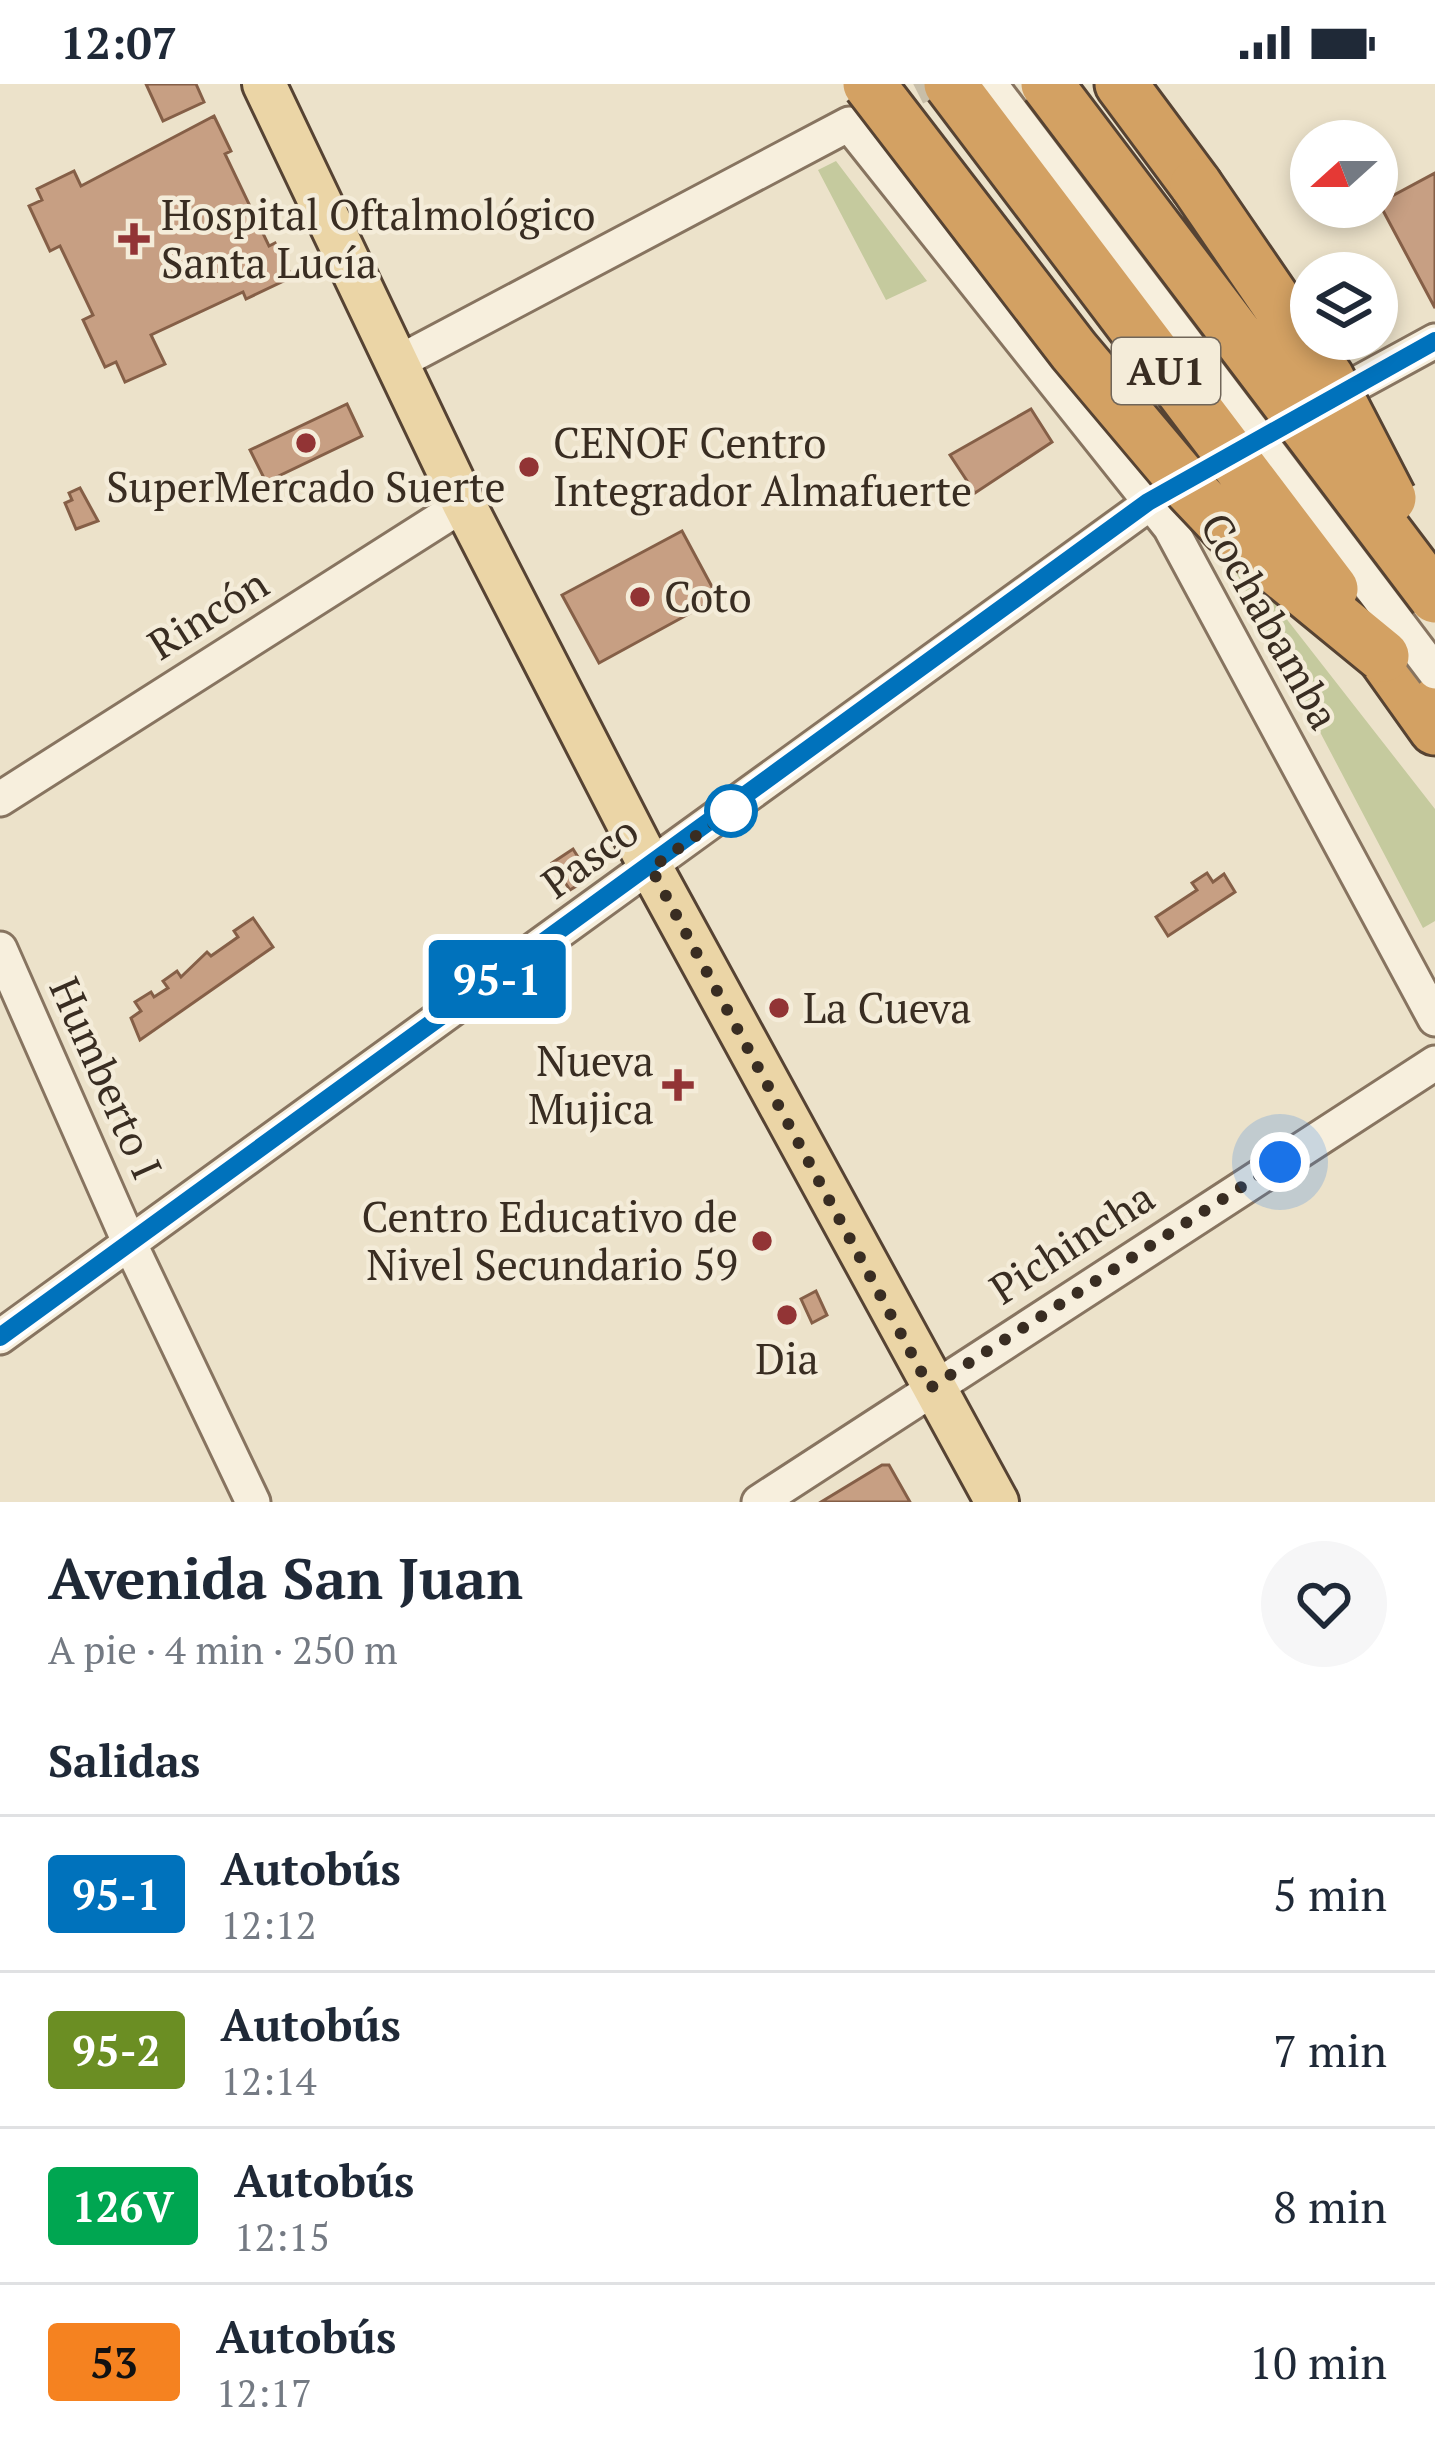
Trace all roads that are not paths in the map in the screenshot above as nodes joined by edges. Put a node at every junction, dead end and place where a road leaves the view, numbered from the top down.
1 (264, 84) edge
2 (950, 84) edge
3 (990, 84) edge
4 (1047, 84) edge
5 (1121, 84) edge
6 (859, 104) edge
7 (1435, 340) edge
8 (397, 363) junction
9 (1349, 388) dead end
10 (1160, 496) junction
11 (464, 504) junction
12 (1435, 593) edge
13 (1383, 656) junction
14 (1435, 672) edge
15 (1435, 729) edge
16 (0, 800) edge
17 (651, 868) junction
18 (0, 949) edge
19 (1435, 1019) edge
20 (1435, 1063) edge
21 (130, 1244) junction
22 (0, 1337) edge
23 (930, 1388) junction
24 (253, 1502) edge
25 (759, 1502) edge
26 (997, 1502) edge

1 - 8 main road
2 - 13 highway, AU1, bridge
3 - 14 street, bridge
4 - 12 highway, AU1, bridge
5 - 12 highway, bridge
6 - 8 street
6 - 10 street, Cochabamba
6 - 13 highway, bridge
7 - 9 street
8 - 11 main road
10 - 17 street, Pasco
10 - 19 street, Cochabamba
11 - 16 street, Rincón
11 - 17 main road
13 - 15 highway, AU1
17 - 21 street, Pasco
17 - 23 main road
18 - 21 street, Humberto I
20 - 23 street, Pichincha
21 - 22 street, Pasco
21 - 24 street, Humberto I
23 - 25 street, Pichincha
23 - 26 main road

